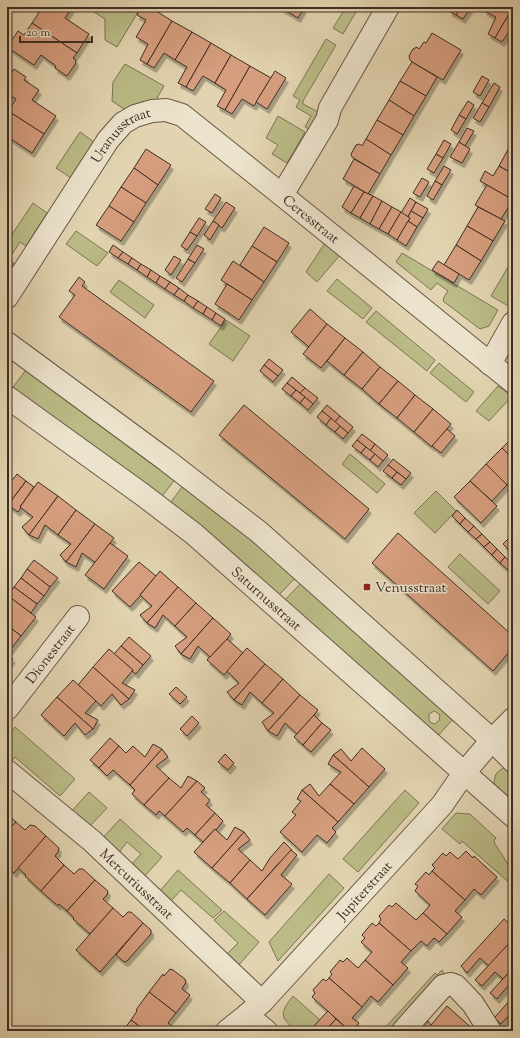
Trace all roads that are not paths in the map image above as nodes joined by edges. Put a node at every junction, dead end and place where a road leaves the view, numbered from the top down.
1 (388, 7) edge
2 (282, 195) junction
3 (7, 297) edge
4 (513, 323) edge
5 (7, 343) edge
6 (490, 364) junction
7 (513, 382) edge
8 (7, 397) edge
9 (78, 617) dead end
10 (7, 709) edge
11 (513, 719) edge
12 (492, 740) junction
13 (513, 761) edge
14 (7, 771) edge
15 (464, 773) junction
16 (513, 816) edge
17 (254, 1009) junction
18 (227, 1031) edge
19 (266, 1031) edge
20 (403, 1031) edge
21 (490, 1031) edge

1 - 2 street, Ceresstraat
2 - 3 street, Uranusstraat
2 - 6 street, Ceresstraat
4 - 6 street
5 - 12 street
6 - 7 street, Ceresstraat
8 - 15 street, Saturnusstraat
9 - 10 street, Dionestraat
11 - 12 street
12 - 13 street
12 - 15 street, Jupiterstraat
14 - 17 street, Mercuriusstraat
15 - 16 street, Saturnusstraat
15 - 17 street, Jupiterstraat
17 - 18 street, Jupiterstraat
17 - 19 street, Mercuriusstraat
20 - 21 street

